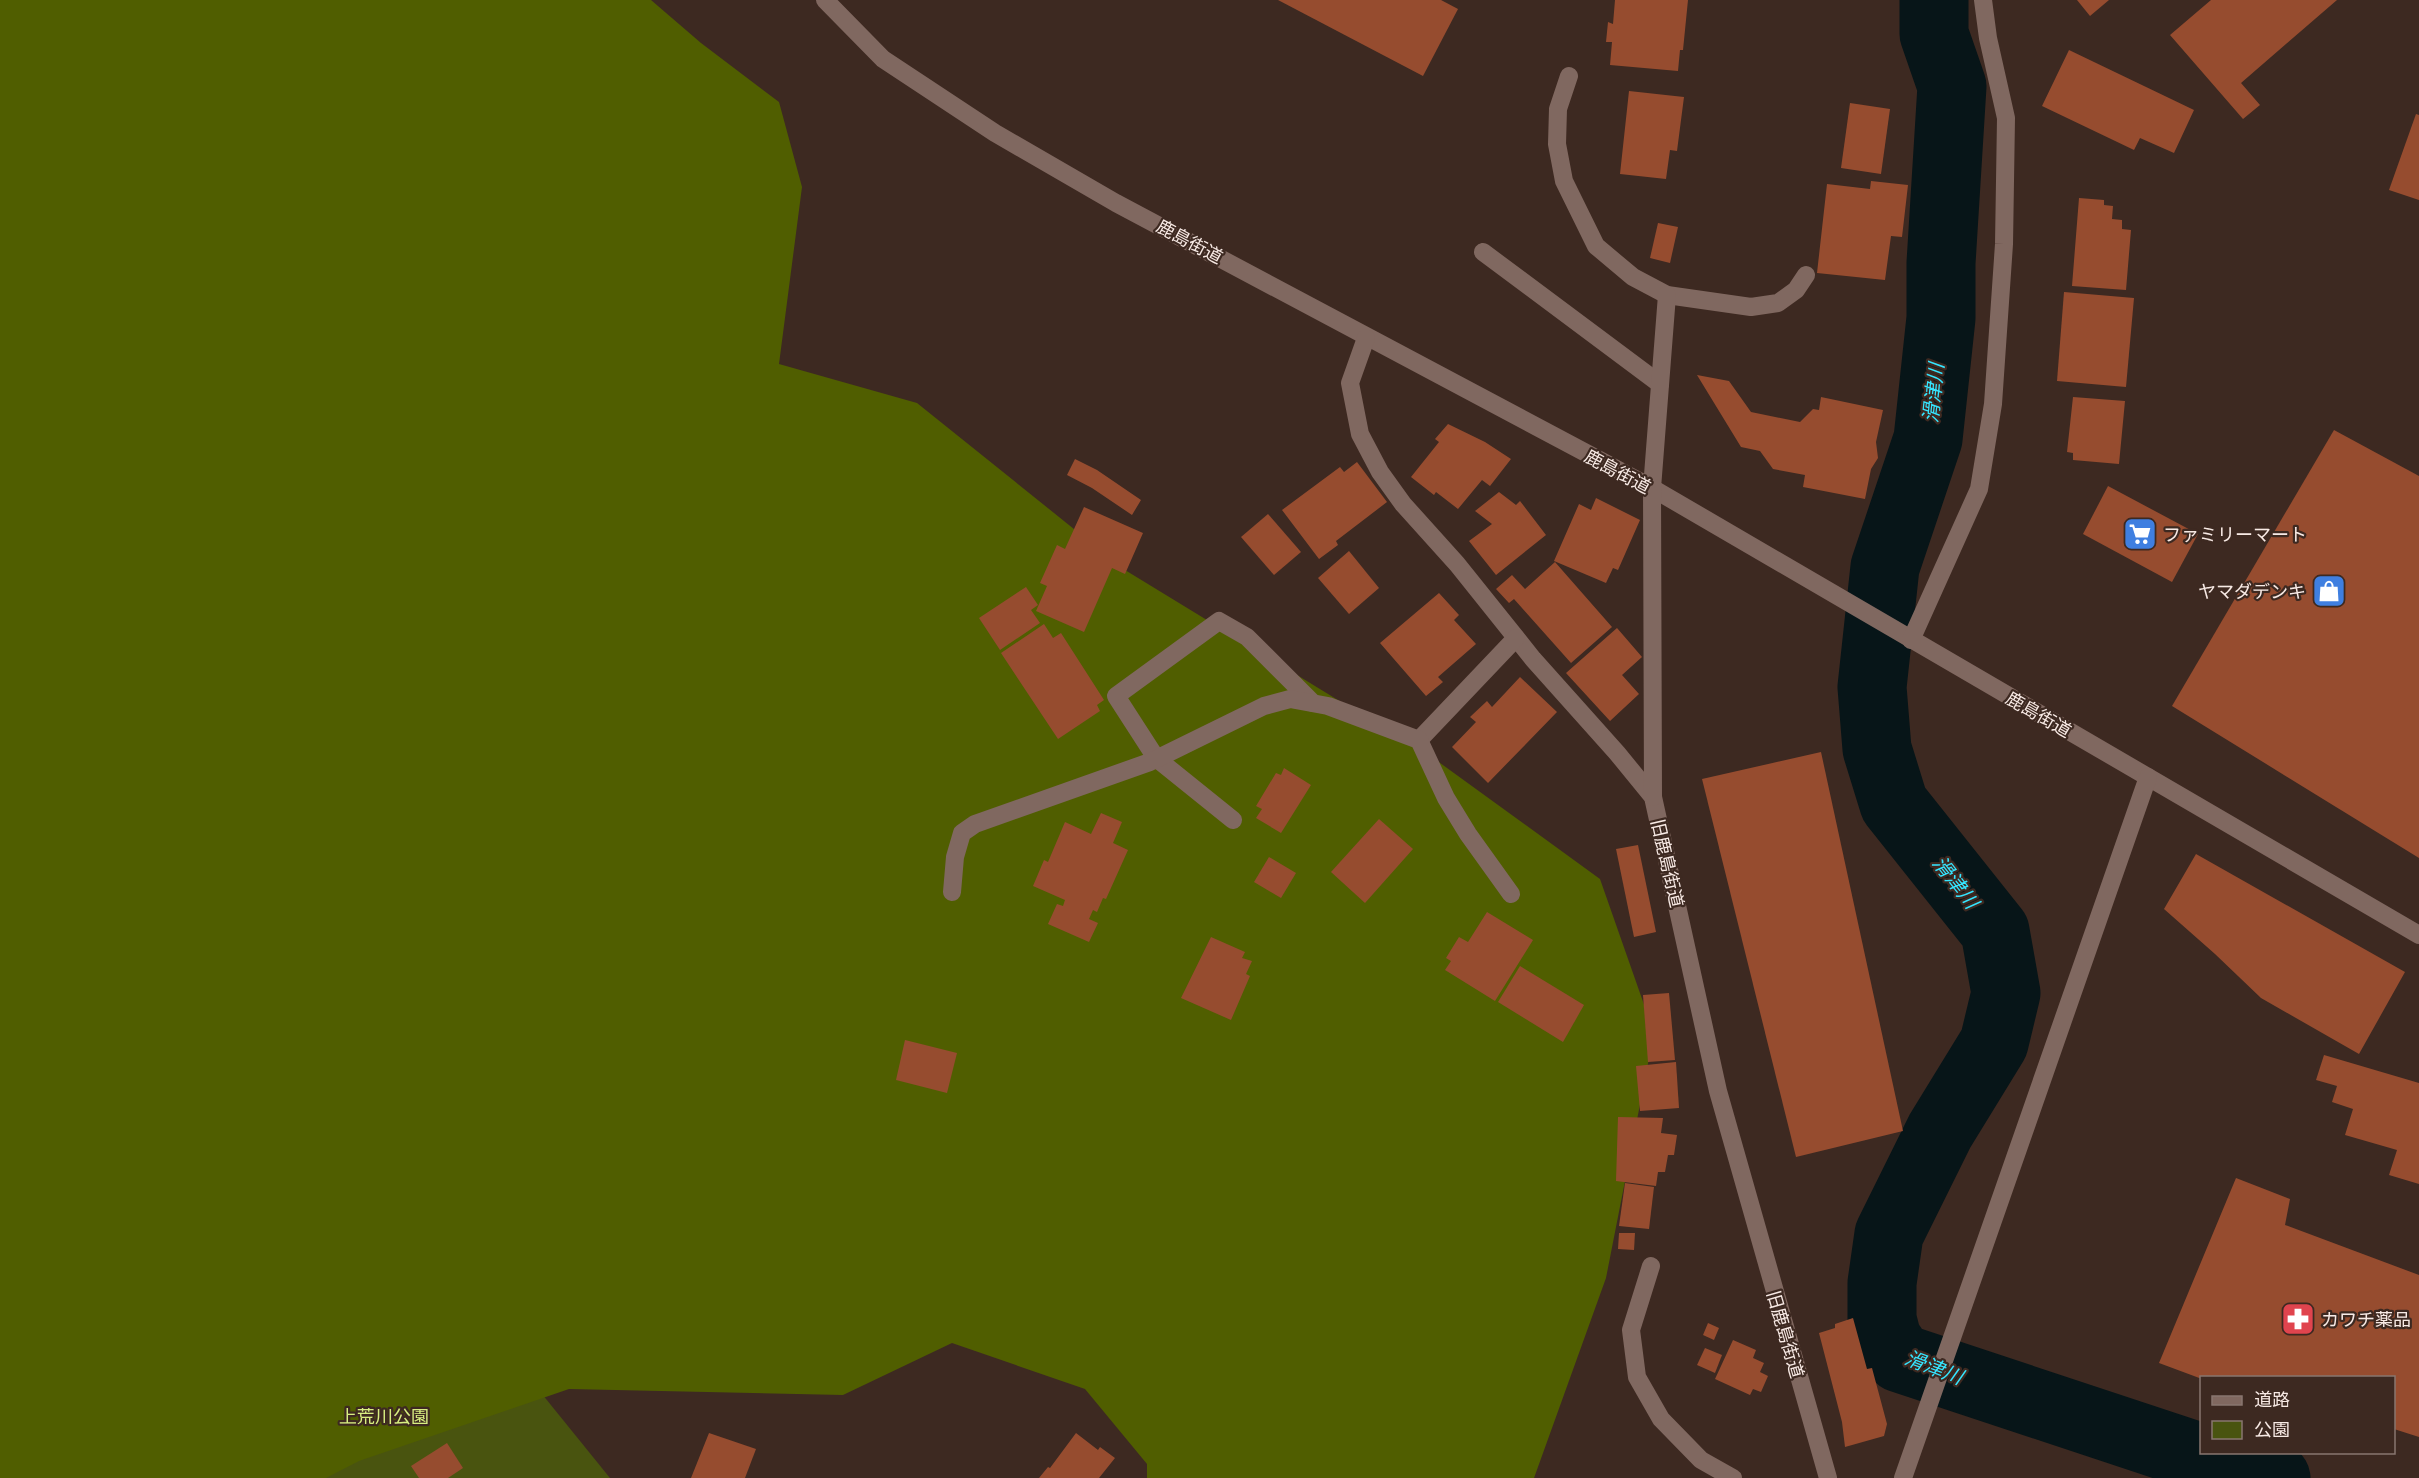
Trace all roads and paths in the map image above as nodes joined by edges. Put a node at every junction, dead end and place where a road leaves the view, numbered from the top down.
1 (825, 0) edge
2 (1983, 0) edge
3 (1569, 76) dead end
4 (1484, 252) dead end
5 (1806, 275) dead end
6 (1667, 296) junction
7 (1366, 338) junction
8 (1660, 384) junction
9 (1652, 488) junction
10 (1516, 638) junction
11 (1911, 640) junction
12 (1313, 703) junction
13 (1419, 740) junction
14 (1156, 758) junction
15 (2148, 777) junction
16 (1653, 797) junction
17 (1233, 820) dead end
18 (952, 891) dead end
19 (1511, 894) dead end
20 (2419, 935) edge
21 (1651, 1266) dead end
22 (1825, 1476) edge
23 (1733, 1478) edge
24 (1903, 1478) edge

1 - 7 street, 鹿島街道
2 - 11 street
3 - 6 street
4 - 8 street
5 - 6 street
6 - 8 street
7 - 9 street, 鹿島街道
7 - 10 street, 旧鹿島街道
8 - 9 street
9 - 11 street, 鹿島街道
9 - 16 street
10 - 13 street
10 - 16 street, 旧鹿島街道
11 - 15 street, 鹿島街道
12 - 13 street
12 - 14 street
12 - 14 street
13 - 19 street
14 - 17 street
14 - 18 street
15 - 20 street, 鹿島街道
15 - 24 street
16 - 22 street, 旧鹿島街道
21 - 23 street

